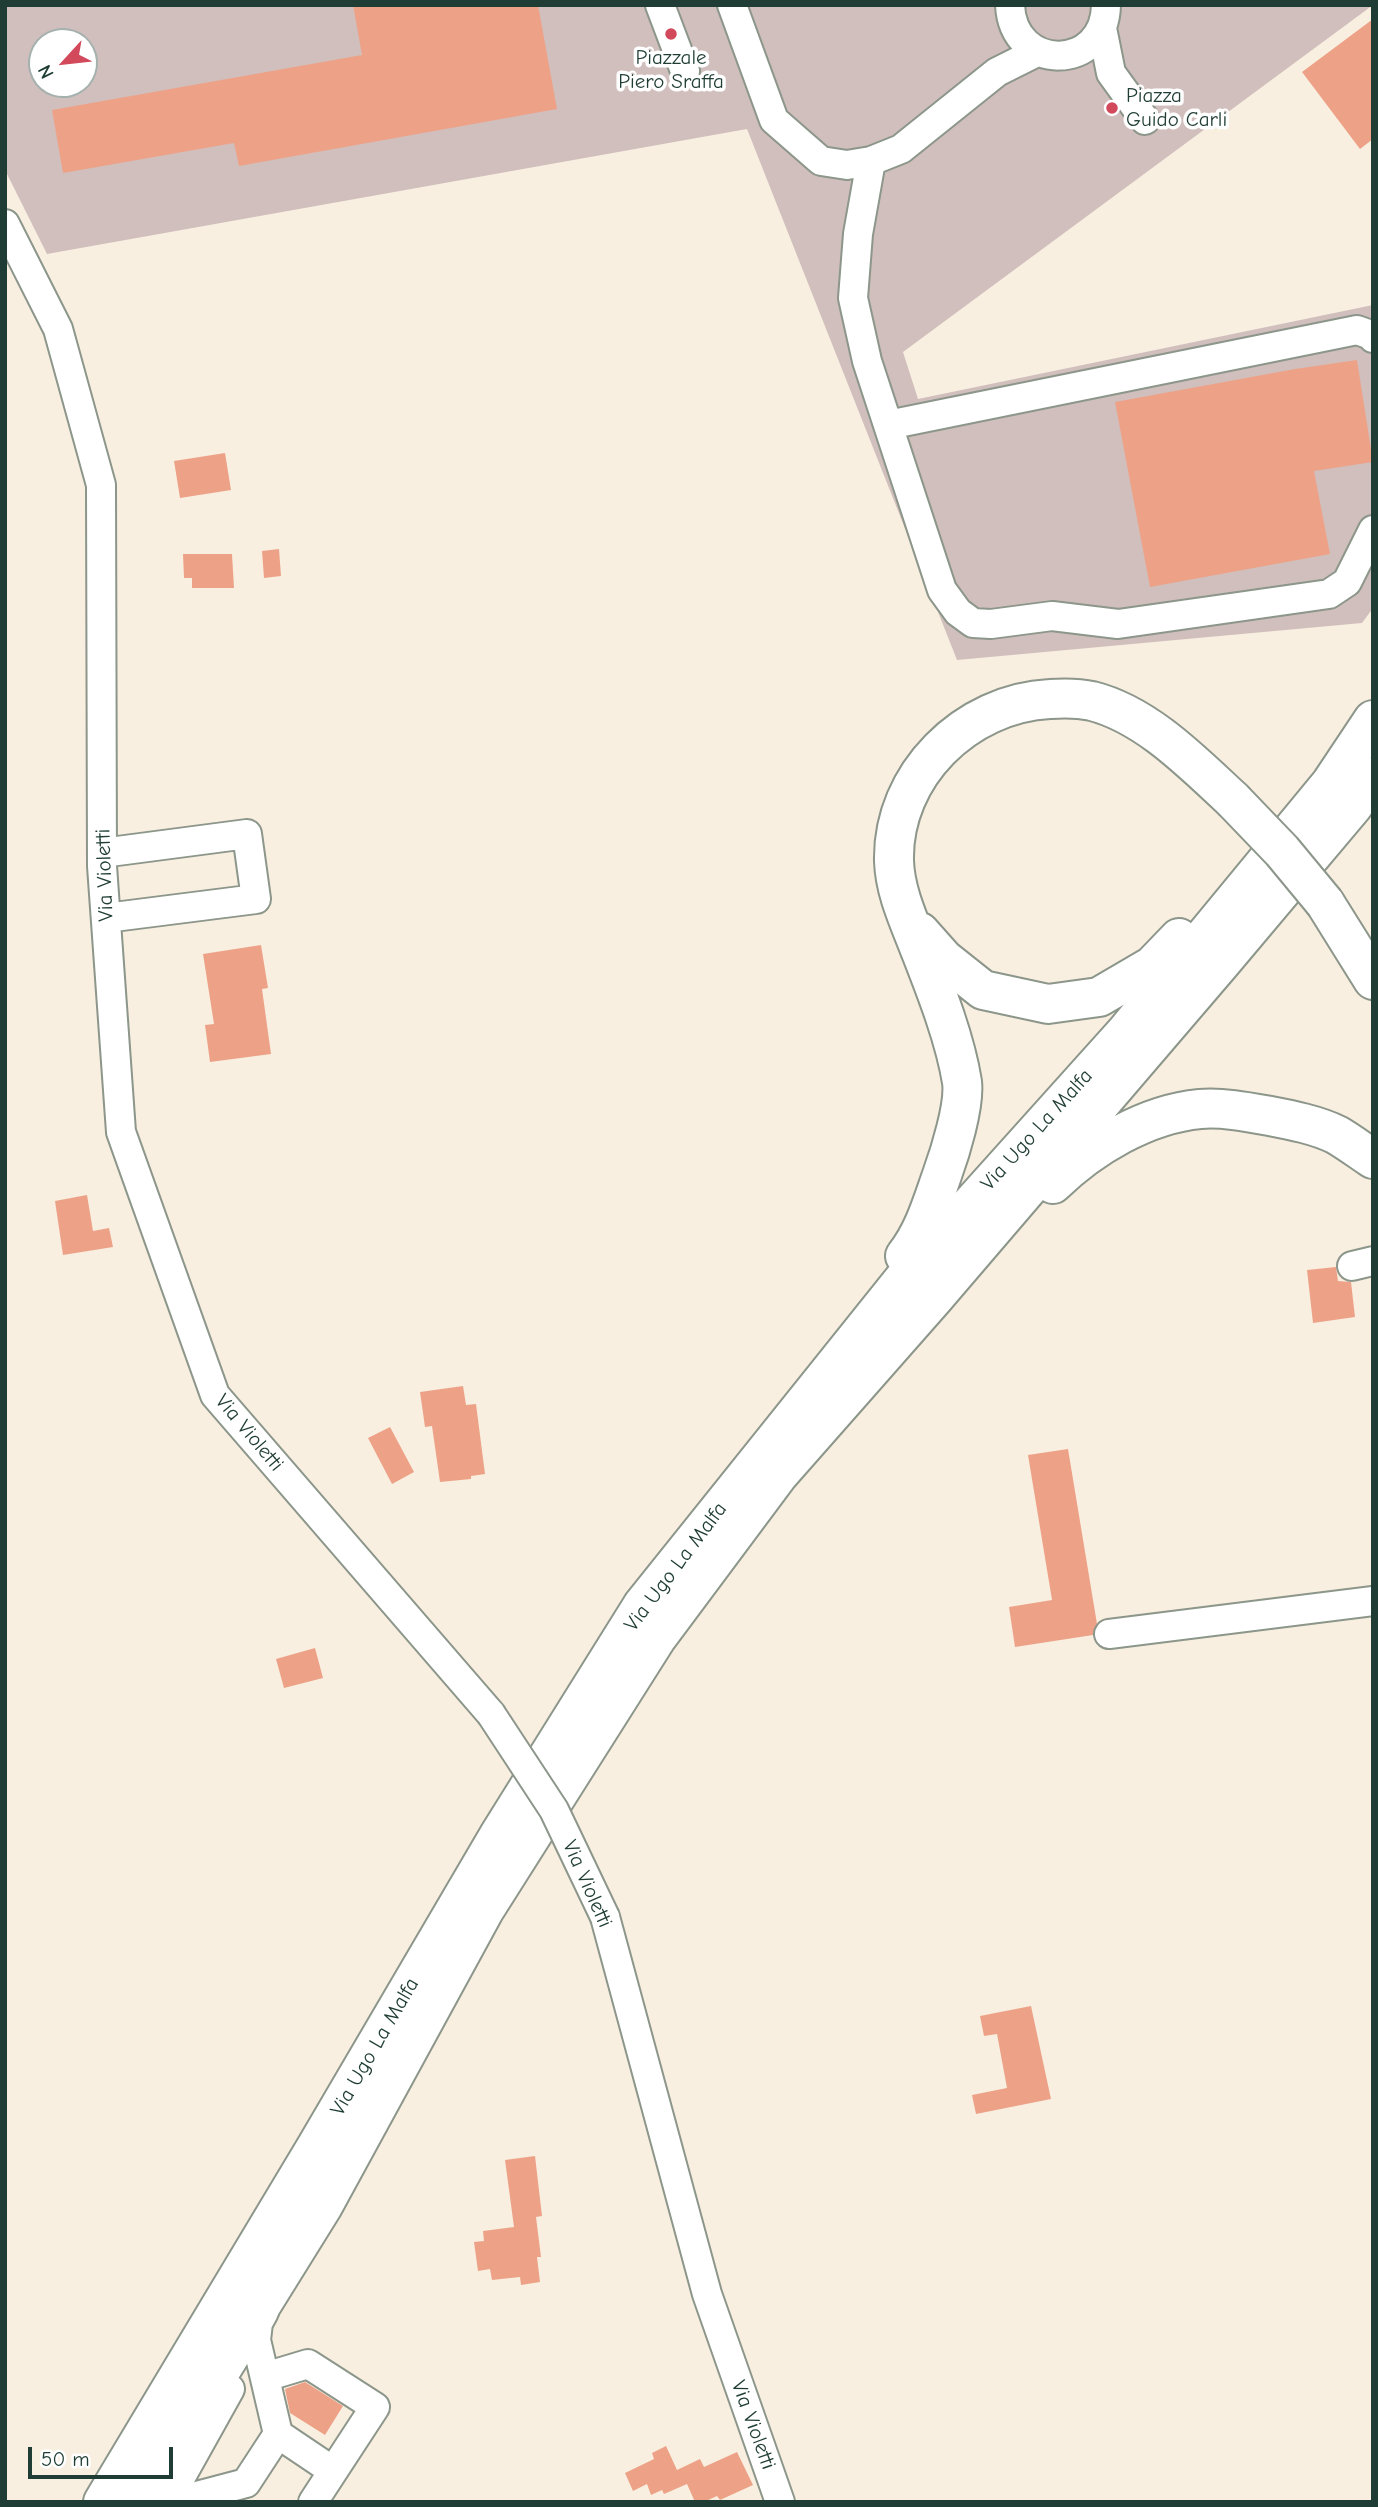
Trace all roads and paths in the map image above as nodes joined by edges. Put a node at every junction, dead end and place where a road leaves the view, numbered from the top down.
1 (660, 5) edge
2 (732, 5) edge
3 (1010, 12) edge
4 (1104, 17) edge
5 (1037, 51) junction
6 (1068, 55) junction
7 (685, 71) dead end
8 (997, 72) junction
9 (1111, 73) junction
10 (1144, 120) dead end
11 (871, 161) junction
12 (5, 224) edge
13 (1373, 338) edge
14 (888, 425) junction
15 (1373, 530) edge
16 (1373, 720) edge
17 (1373, 778) edge
18 (1331, 783) junction
19 (102, 853) junction
20 (907, 917) junction
21 (106, 918) junction
22 (1373, 980) edge
23 (1373, 1159) edge
24 (934, 1298) junction
25 (1373, 1601) edge
26 (642, 1606) junction
27 (1109, 1634) dead end
28 (376, 2108) junction
29 (256, 2340) junction
30 (265, 2377) junction
31 (278, 2434) junction
32 (333, 2471) junction
33 (103, 2502) edge
34 (139, 2502) edge
35 (167, 2502) edge
36 (174, 2502) edge
37 (313, 2502) edge
38 (780, 2502) edge

1 - 7 street
2 - 11 street
3 - 5 street
3 - 8 street
4 - 6 street
4 - 9 street
5 - 6 street
5 - 8 street
6 - 9 street
8 - 11 street
9 - 10 street
11 - 14 street
12 - 19 street, Via Violetti
13 - 14 street
14 - 15 street
16 - 18 highway, Via Ugo La Malfa
17 - 24 highway, Via Ugo La Malfa
18 - 20 highway
18 - 26 highway, Via Ugo La Malfa
19 - 21 street, Via Violetti
19 - 21 street
20 - 22 highway, bridge
20 - 26 highway
21 - 38 street, Via Violetti, bridge
23 - 24 highway
24 - 28 highway, Via Ugo La Malfa
25 - 27 street
26 - 33 highway, Via Ugo La Malfa
28 - 29 street
28 - 34 highway, Via Ugo La Malfa
29 - 30 street
29 - 35 street
30 - 31 street
30 - 32 street
31 - 32 street
31 - 36 street
32 - 37 street

